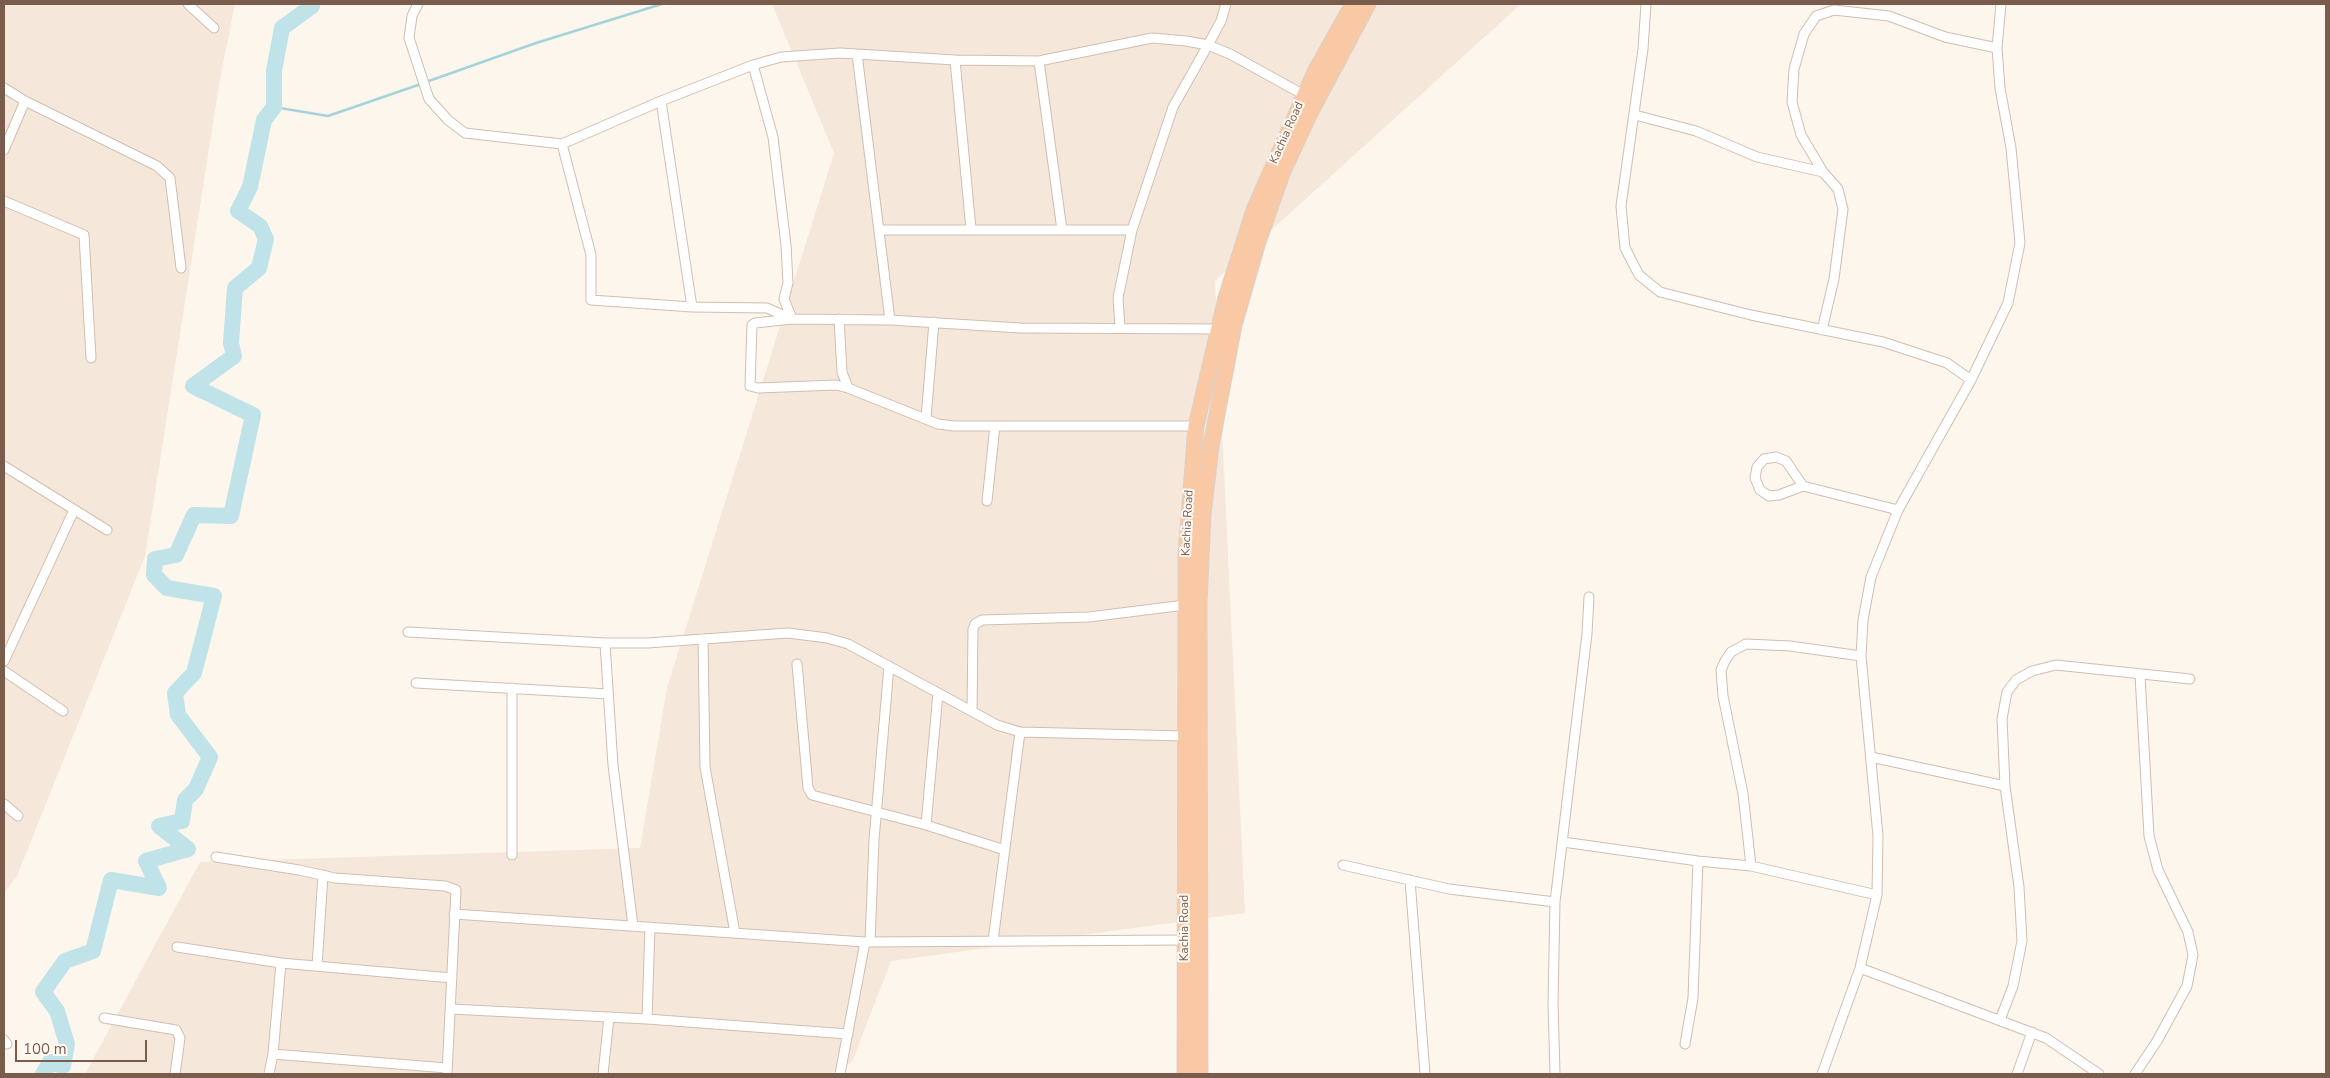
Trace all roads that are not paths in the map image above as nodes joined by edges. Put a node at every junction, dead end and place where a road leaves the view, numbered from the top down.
1 (188, 4) edge
2 (418, 4) edge
3 (1226, 4) edge
4 (1353, 4) edge
5 (1368, 4) edge
6 (1646, 4) edge
7 (2001, 4) edge
8 (214, 28) dead end
9 (1208, 45) junction
10 (1997, 48) junction
11 (857, 54) junction
12 (955, 60) junction
13 (1039, 61) junction
14 (753, 65) junction
15 (4, 88) edge
16 (1304, 95) junction
17 (25, 101) junction
18 (661, 101) junction
19 (1635, 115) junction
20 (562, 144) junction
21 (4, 150) edge
22 (1823, 172) junction
23 (4, 201) edge
24 (971, 229) junction
25 (879, 230) junction
26 (1062, 230) junction
27 (1132, 230) junction
28 (181, 268) dead end
29 (692, 307) junction
30 (792, 319) junction
31 (839, 319) junction
32 (890, 320) junction
33 (934, 322) junction
34 (1120, 328) junction
35 (1218, 329) junction
36 (1822, 330) junction
37 (91, 358) dead end
38 (1971, 380) junction
39 (848, 388) junction
40 (926, 418) junction
41 (995, 426) junction
42 (1196, 426) junction
43 (4, 466) edge
44 (1803, 486) junction
45 (987, 502) dead end
46 (74, 510) junction
47 (1898, 510) junction
48 (107, 530) dead end
49 (1589, 597) dead end
50 (1185, 605) junction
51 (408, 632) dead end
52 (703, 639) junction
53 (604, 643) junction
54 (1861, 656) junction
55 (4, 661) edge
56 (797, 664) dead end
57 (889, 666) junction
58 (4, 671) edge
59 (2140, 675) junction
60 (2190, 679) dead end
61 (416, 682) dead end
62 (512, 688) junction
63 (938, 693) junction
64 (608, 694) junction
65 (63, 711) dead end
66 (972, 711) junction
67 (1020, 732) junction
68 (1185, 736) junction
69 (1871, 757) junction
70 (2005, 786) junction
71 (4, 804) edge
72 (876, 811) junction
73 (18, 816) dead end
74 (926, 825) junction
75 (1563, 842) junction
76 (1005, 850) junction
77 (512, 855) dead end
78 (216, 857) dead end
79 (1698, 861) junction
80 (1343, 865) dead end
81 (1752, 866) junction
82 (323, 875) junction
83 (1410, 880) junction
84 (1877, 895) junction
85 (1555, 902) junction
86 (454, 914) junction
87 (633, 926) junction
88 (650, 927) junction
89 (735, 933) junction
90 (1185, 940) junction
91 (993, 941) junction
92 (868, 942) junction
93 (176, 947) dead end
94 (281, 963) junction
95 (317, 966) junction
96 (1860, 968) junction
97 (452, 978) junction
98 (451, 1009) junction
99 (609, 1017) junction
100 (104, 1018) dead end
101 (647, 1019) junction
102 (2000, 1020) junction
103 (2032, 1032) junction
104 (848, 1034) junction
105 (1685, 1044) dead end
106 (273, 1054) junction
107 (447, 1071) edge
108 (175, 1074) edge
109 (268, 1074) edge
110 (603, 1074) edge
111 (840, 1074) edge
112 (1185, 1074) edge
113 (1200, 1074) edge
114 (1425, 1074) edge
115 (1555, 1074) edge
116 (1822, 1074) edge
117 (2017, 1074) edge
118 (2099, 1074) edge
119 (2134, 1074) edge

1 - 8 street
2 - 20 street
3 - 9 street
4 - 16 highway, Kachia Road
5 - 113 highway, Kachia Road
6 - 19 street
7 - 10 street
9 - 13 street
9 - 16 street
9 - 27 street
10 - 22 street
10 - 38 street
11 - 12 street
11 - 14 street
11 - 25 street
12 - 13 street
12 - 24 street
13 - 26 street
14 - 18 street
14 - 30 street
15 - 17 street
16 - 35 highway, Kachia Road
17 - 21 street
17 - 28 street
18 - 20 street
18 - 29 street
19 - 22 street
19 - 36 street
20 - 29 street
22 - 36 street
23 - 37 street
24 - 25 street
24 - 26 street
25 - 32 street
26 - 27 street
27 - 34 street
29 - 30 street
30 - 31 street
30 - 39 street
31 - 32 street
31 - 39 street
32 - 33 street
33 - 34 street
33 - 40 street
34 - 35 street
35 - 42 highway, Kachia Road
36 - 38 street
38 - 47 street
39 - 40 street
40 - 41 street
41 - 42 street
41 - 45 street
42 - 50 highway, Kachia Road
43 - 46 street
44 - 44 street
44 - 47 street
46 - 48 street
46 - 55 street
47 - 54 street
49 - 75 street
50 - 66 street
50 - 68 highway, Kachia Road
51 - 53 street
52 - 53 street
52 - 57 street
52 - 89 street
53 - 64 street
54 - 69 street
54 - 81 street
56 - 72 street
57 - 63 street
57 - 72 street
58 - 65 street
59 - 60 street
59 - 70 street
59 - 119 street
61 - 62 street
62 - 64 street
62 - 77 street
63 - 66 street
63 - 74 street
64 - 87 street
66 - 67 street
67 - 68 street
67 - 76 street
68 - 90 highway, Kachia Road
69 - 70 street
69 - 84 street
70 - 102 street
71 - 73 street
72 - 74 street
72 - 92 street
74 - 76 street
75 - 79 street
75 - 85 street
76 - 91 street
78 - 82 street
79 - 81 street
79 - 105 street
80 - 83 street
81 - 84 street
82 - 86 street
82 - 95 street
83 - 85 street
83 - 114 street
84 - 96 street
85 - 115 street
86 - 87 street
86 - 97 street
87 - 88 street
88 - 89 street
88 - 101 street
89 - 92 street
90 - 91 street
90 - 112 highway, Kachia Road
91 - 92 street
92 - 104 street
93 - 94 street
94 - 95 street
94 - 106 street
95 - 97 street
96 - 102 street
96 - 116 street
97 - 98 street
98 - 99 street
98 - 107 street
99 - 101 street
99 - 110 street
100 - 108 street
101 - 104 street
102 - 103 street
103 - 117 street
103 - 118 street
104 - 111 street
106 - 107 street
106 - 109 street

